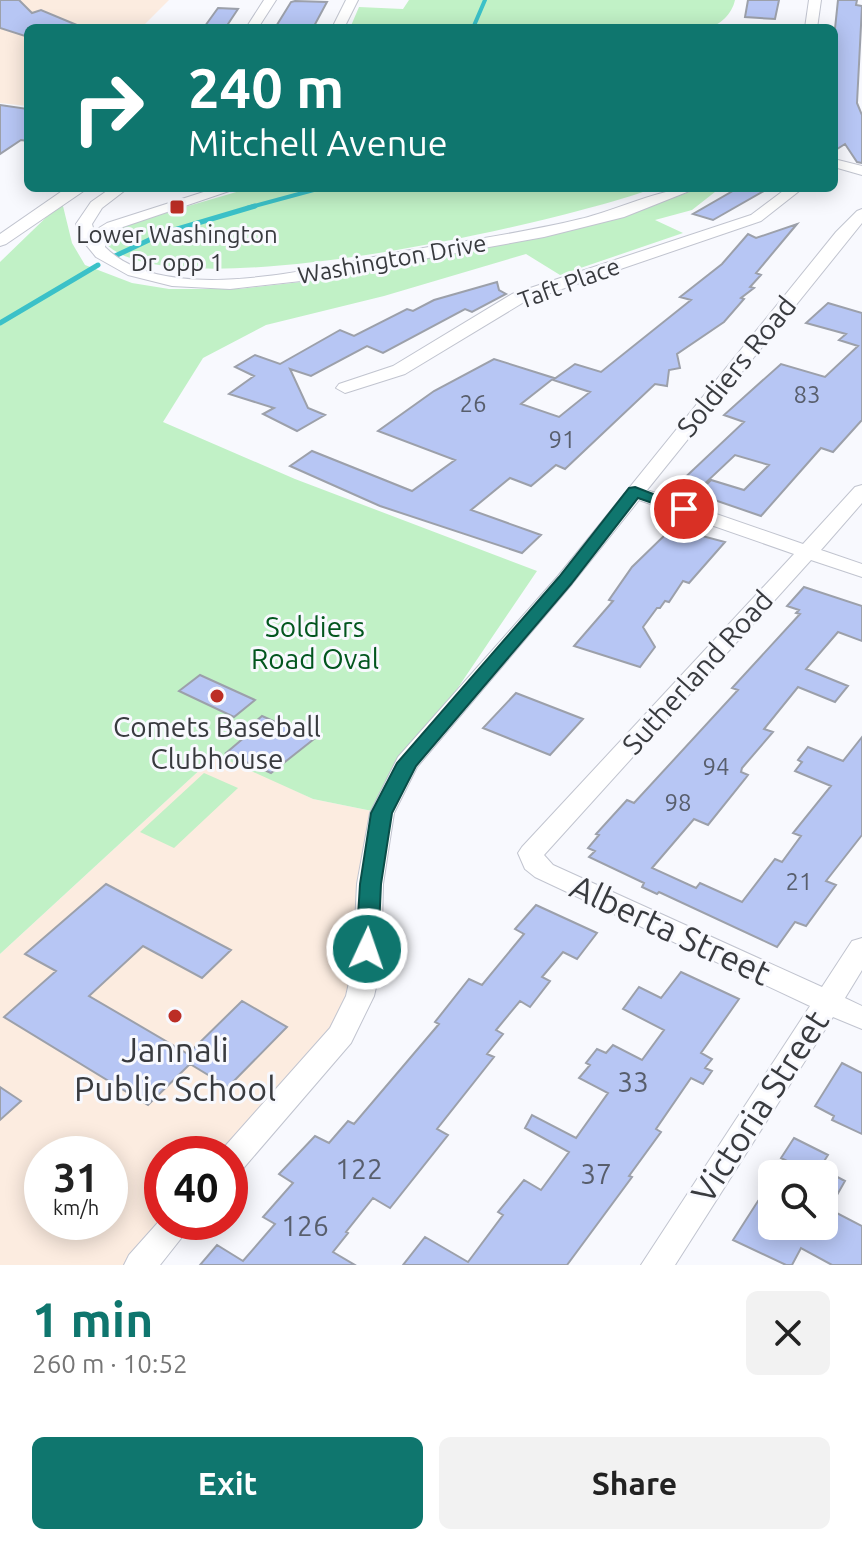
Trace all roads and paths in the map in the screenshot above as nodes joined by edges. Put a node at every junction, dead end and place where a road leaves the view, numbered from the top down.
1 (270, 0) edge
2 (352, 0) edge
3 (815, 0) edge
4 (255, 24) edge
5 (340, 24) edge
6 (812, 24) edge
7 (838, 164) edge
8 (862, 171) edge
9 (838, 173) edge
10 (862, 180) edge
11 (70, 192) edge
12 (111, 192) edge
13 (112, 192) edge
14 (218, 192) edge
15 (679, 192) edge
16 (791, 192) edge
17 (862, 214) edge
18 (125, 221) junction
19 (0, 241) edge
20 (97, 247) junction
21 (345, 388) dead end
22 (862, 491) edge
23 (635, 492) junction
24 (806, 552) junction
25 (862, 571) edge
26 (531, 853) joint
27 (862, 948) edge
28 (826, 1001) junction
29 (862, 1018) edge
30 (248, 1141) edge
31 (162, 1240) edge
32 (140, 1265) edge
33 (657, 1265) edge

1 - 4 street
2 - 5 street
3 - 6 street
7 - 8 street
9 - 10 street
11 - 19 street
12 - 20 street
13 - 18 street
14 - 18 street
15 - 20 street, Washington Drive
16 - 21 street, Taft Place
17 - 23 street, Soldiers Road
18 - 20 street
22 - 24 street, Sutherland Road
23 - 24 street
23 - 30 street, Soldiers Road
24 - 25 street
24 - 26 street, Sutherland Road
26 - 28 street, Alberta Street
27 - 28 street, Victoria Street
28 - 29 street, Alberta Street
28 - 33 street, Victoria Street
31 - 32 street

